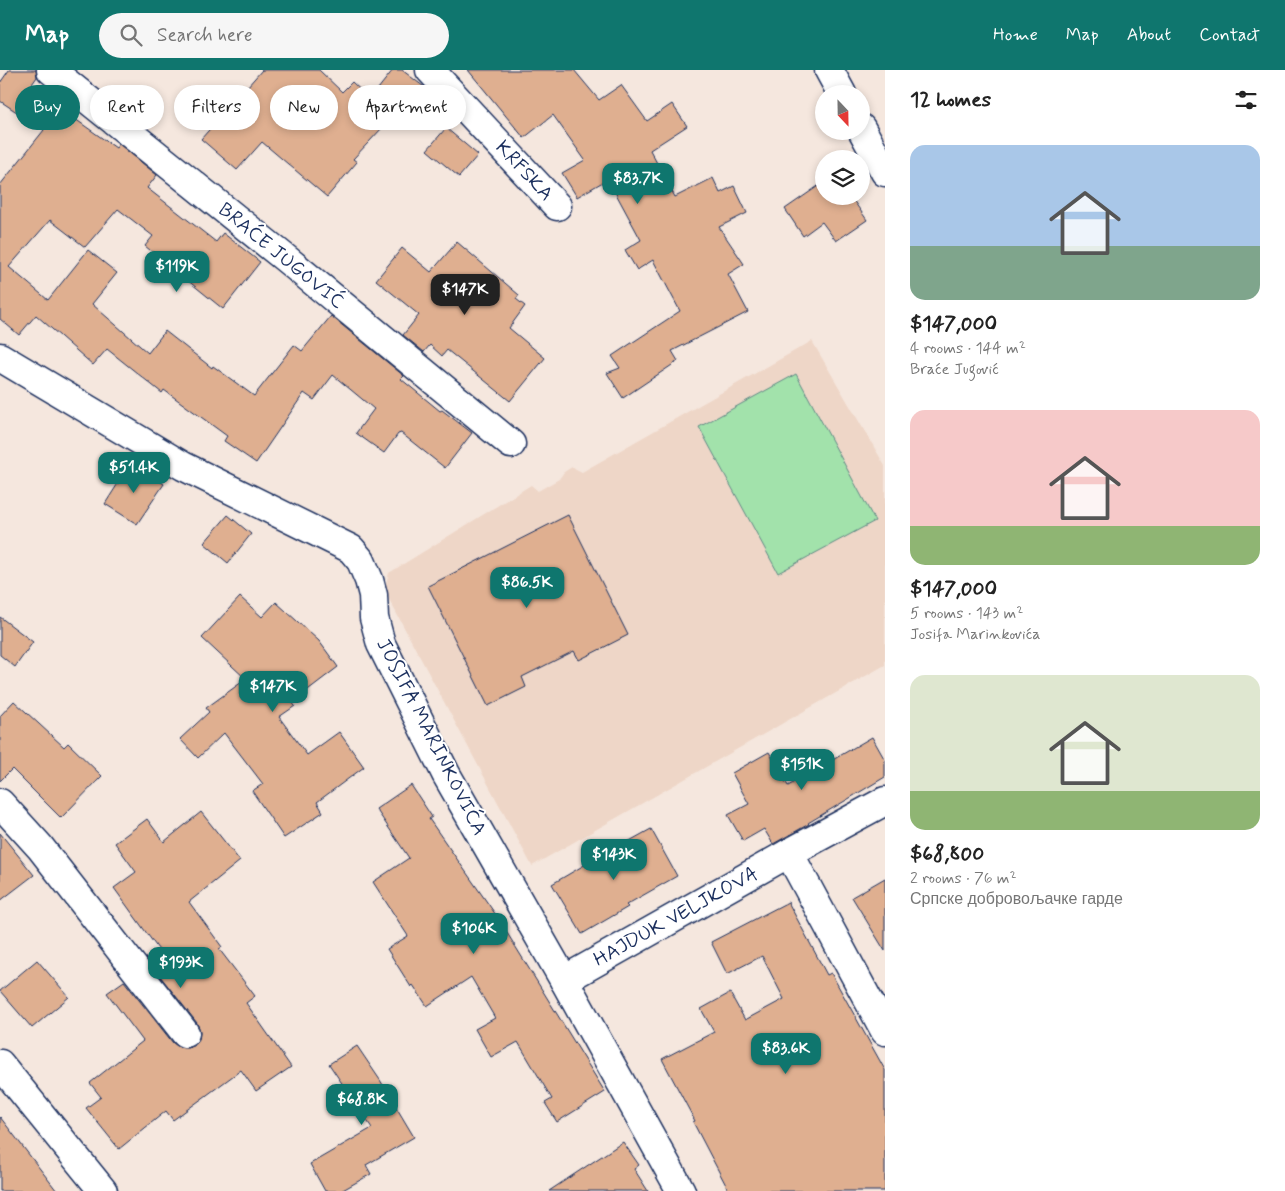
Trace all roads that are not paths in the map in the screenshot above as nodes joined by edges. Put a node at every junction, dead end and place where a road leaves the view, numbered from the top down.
1 (51, 70) edge
2 (430, 70) edge
3 (829, 70) edge
4 (837, 85) edge
5 (868, 140) edge
6 (885, 172) edge
7 (557, 206) dead end
8 (0, 358) edge
9 (511, 444) dead end
10 (885, 802) edge
11 (0, 803) edge
12 (789, 853) junction
13 (564, 980) junction
14 (885, 1030) edge
15 (185, 1033) dead end
16 (0, 1064) edge
17 (103, 1191) edge
18 (681, 1191) edge

1 - 9 street, BRAĆE JUGOVIĆ
2 - 7 street, KRFSKA
3 - 4 street
5 - 6 street
8 - 13 street, JOSIFA MARINKOVIĆA
10 - 12 street, HAJDUK VELJKOVA
11 - 15 street
12 - 13 street, HAJDUK VELJKOVA
12 - 14 street
13 - 18 street, JOSIFA MARINKOVIĆA
16 - 17 street

